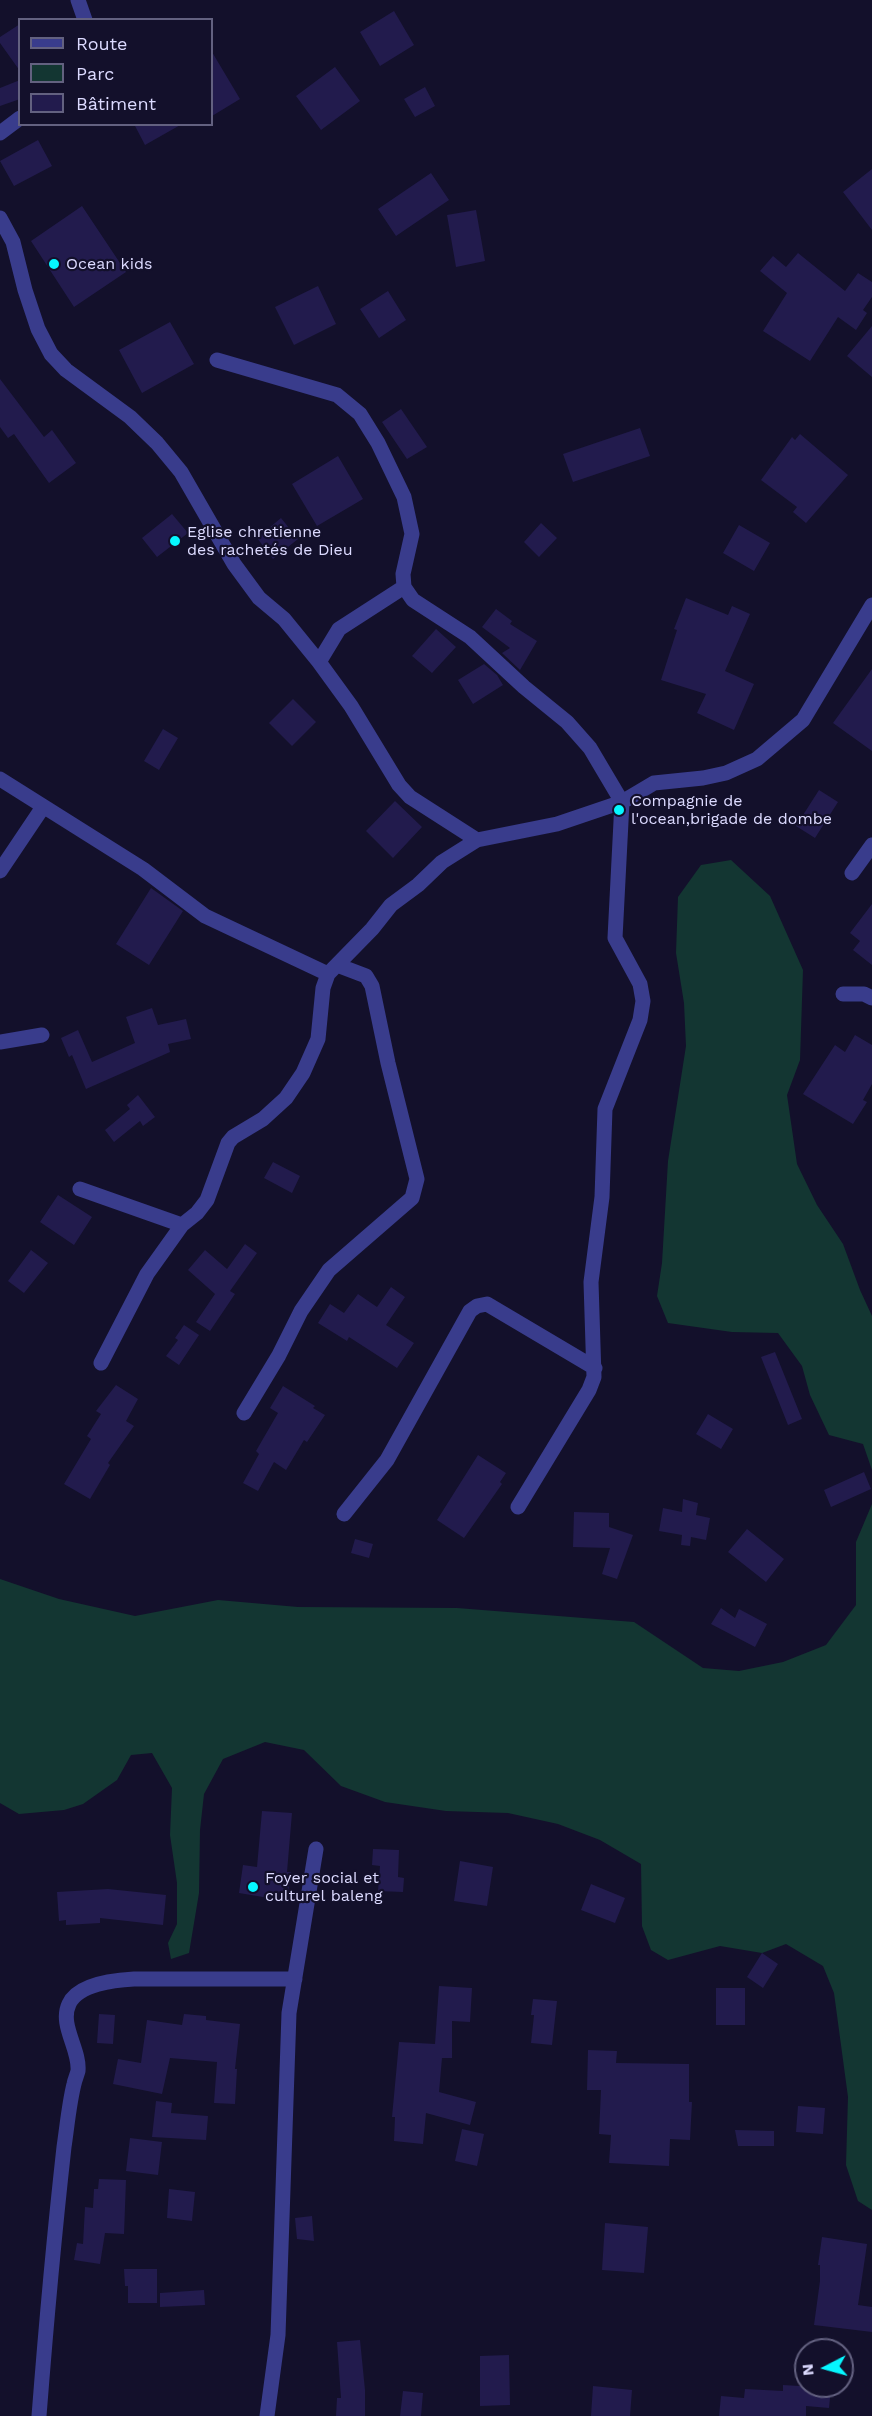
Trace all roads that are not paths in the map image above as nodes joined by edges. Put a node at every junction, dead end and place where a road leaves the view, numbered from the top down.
1 (78, 0) edge
2 (84, 18) edge
3 (18, 120) edge
4 (0, 134) edge
5 (0, 218) edge
6 (217, 360) dead end
7 (404, 587) junction
8 (872, 605) edge
9 (319, 662) junction
10 (0, 779) edge
11 (622, 802) junction
12 (43, 807) junction
13 (477, 840) junction
14 (872, 845) edge
15 (0, 871) edge
16 (852, 873) dead end
17 (333, 970) junction
18 (843, 994) dead end
19 (872, 998) edge
20 (42, 1035) dead end
21 (0, 1042) edge
22 (80, 1189) dead end
23 (182, 1225) junction
24 (101, 1363) dead end
25 (595, 1368) junction
26 (244, 1413) dead end
27 (518, 1507) dead end
28 (344, 1514) dead end
29 (316, 1849) dead end
30 (295, 1979) junction
31 (39, 2416) edge
32 (267, 2416) edge

1 - 2 street
3 - 4 street
5 - 9 street
6 - 7 street
7 - 9 street
7 - 11 street
8 - 11 street
9 - 13 street
10 - 12 street
11 - 13 street
11 - 25 street
12 - 15 street
12 - 17 street
13 - 17 street
14 - 16 street
17 - 23 street
17 - 26 street
18 - 19 street
20 - 21 street
22 - 23 street
23 - 24 street
25 - 27 street
25 - 28 street
29 - 30 street
30 - 31 street
30 - 32 street

